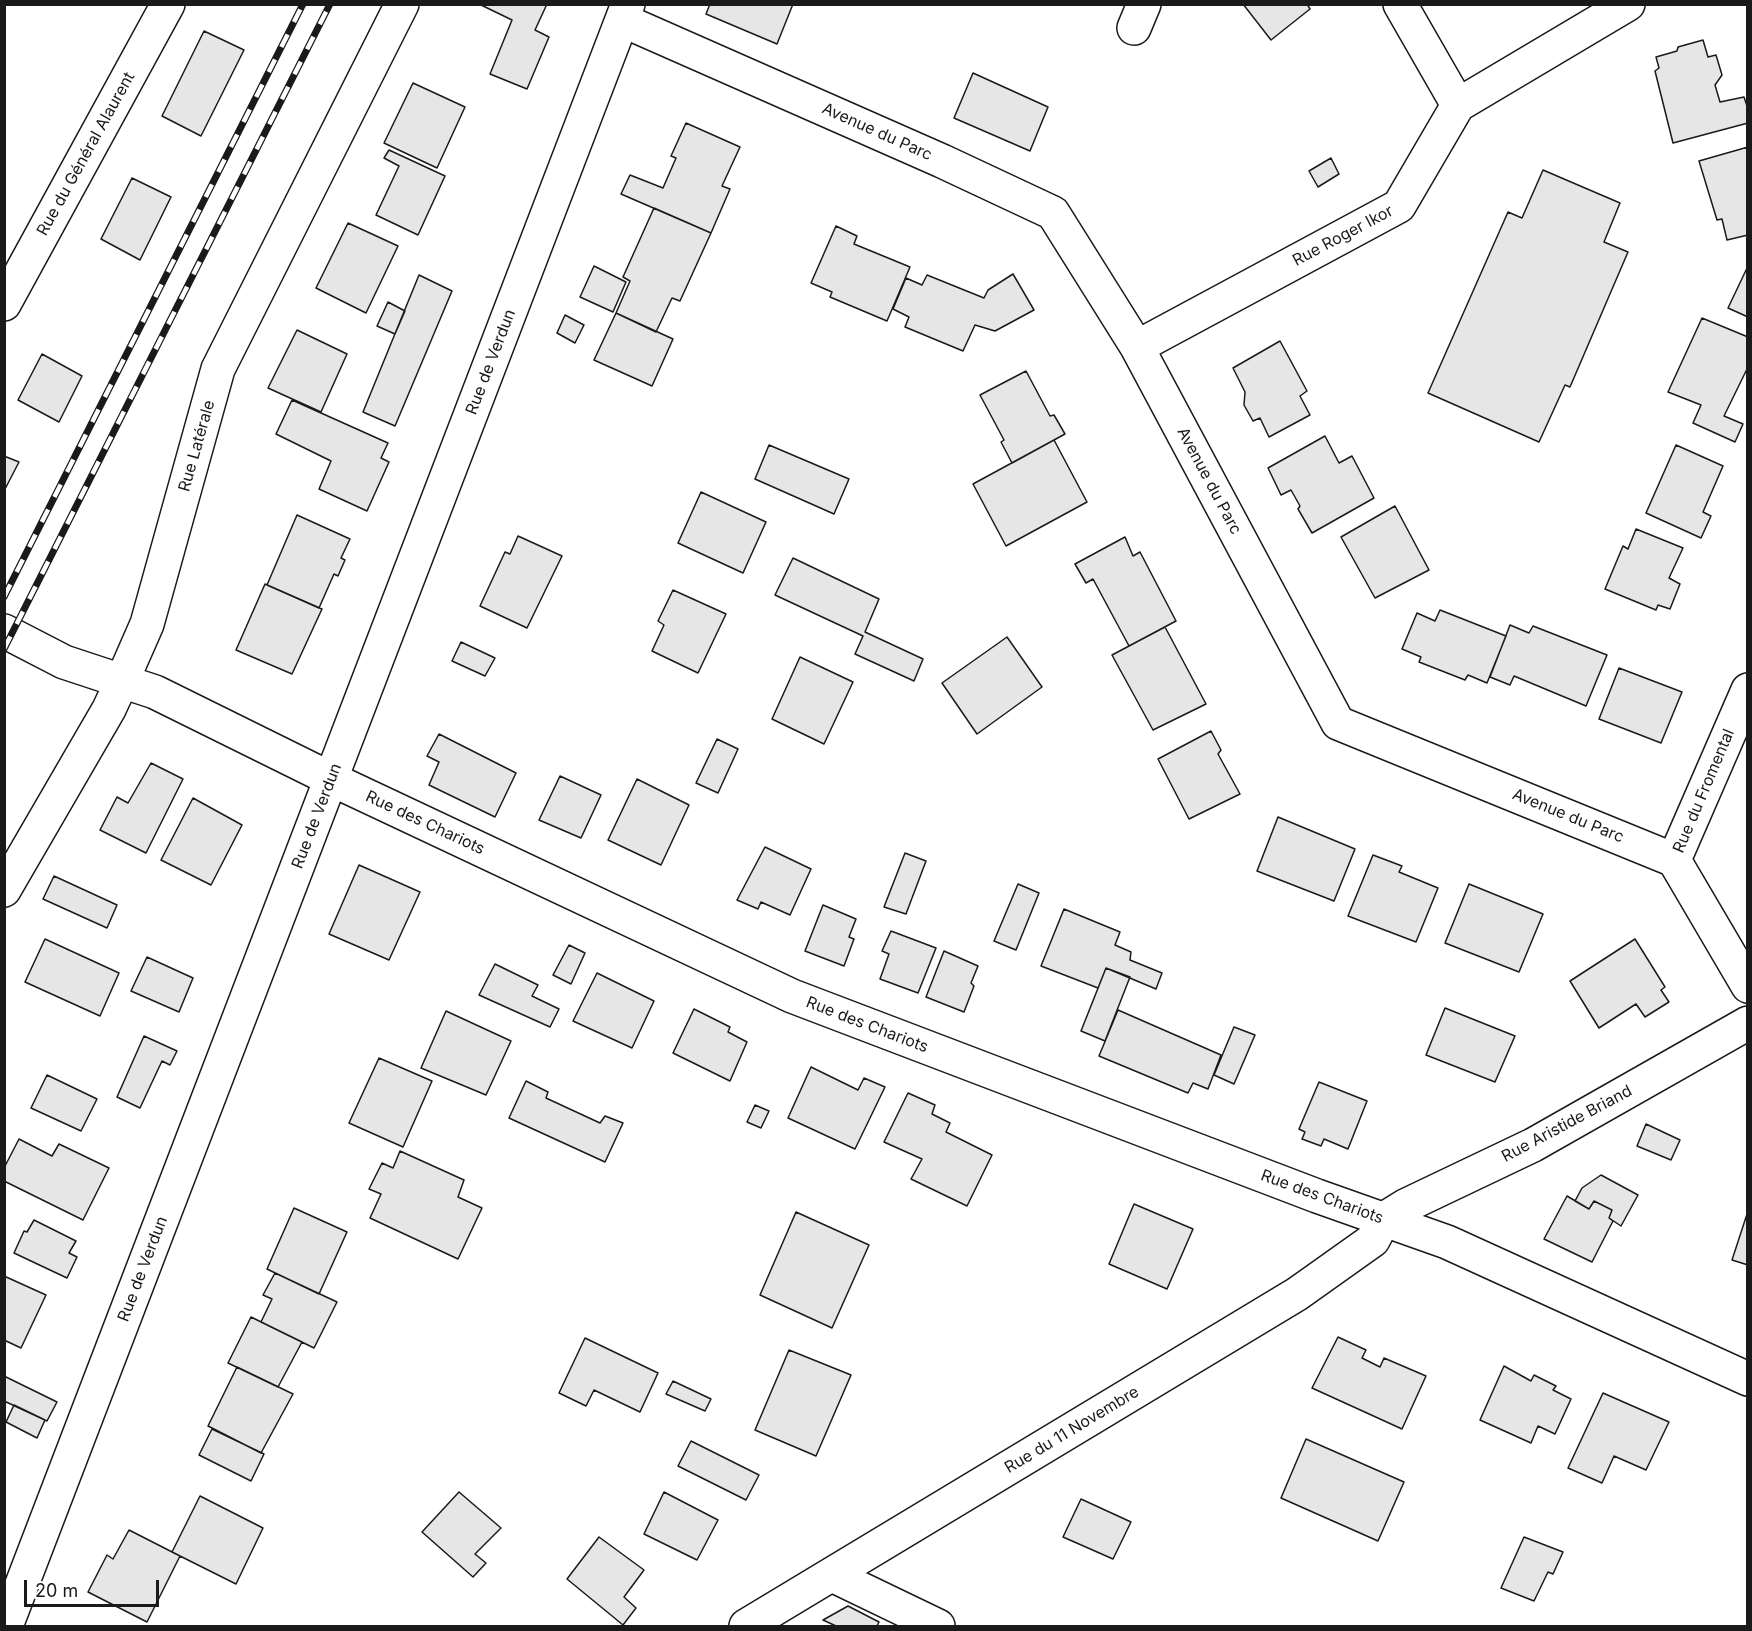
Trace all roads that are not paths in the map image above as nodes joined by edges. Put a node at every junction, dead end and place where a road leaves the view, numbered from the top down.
1 (168, 4) edge
2 (402, 4) edge
3 (1400, 4) edge
4 (1628, 4) edge
5 (625, 12) edge
6 (1458, 105) junction
7 (4, 304) edge
8 (1137, 347) junction
9 (4, 632) edge
10 (122, 681) junction
11 (1748, 690) edge
12 (331, 779) junction
13 (1674, 860) junction
14 (4, 890) edge
15 (1748, 986) edge
16 (1748, 1023) edge
17 (1384, 1220) junction
18 (1748, 1379) edge
19 (832, 1575) junction
20 (6, 1626) edge
21 (746, 1626) edge
22 (938, 1626) edge

1 - 7 street, Rue du Général Alaurent
2 - 10 street, Rue Latérale
3 - 6 street
4 - 6 street, Rue Roger Ikor
5 - 8 street, Avenue du Parc
5 - 12 street, Rue de Verdun
6 - 8 street, Rue Roger Ikor
8 - 13 street, Avenue du Parc
9 - 10 street, Rue des Chariots
10 - 12 street, Rue des Chariots
10 - 14 street, Rue Latérale
11 - 13 street, Rue du Fromental
12 - 17 street, Rue des Chariots
12 - 20 street, Rue de Verdun
13 - 15 street
16 - 17 street, Rue Aristide Briand
17 - 18 street, Rue des Chariots
17 - 19 street, Rue du 11 Novembre
19 - 21 street, Rue du 11 Novembre
19 - 22 street

